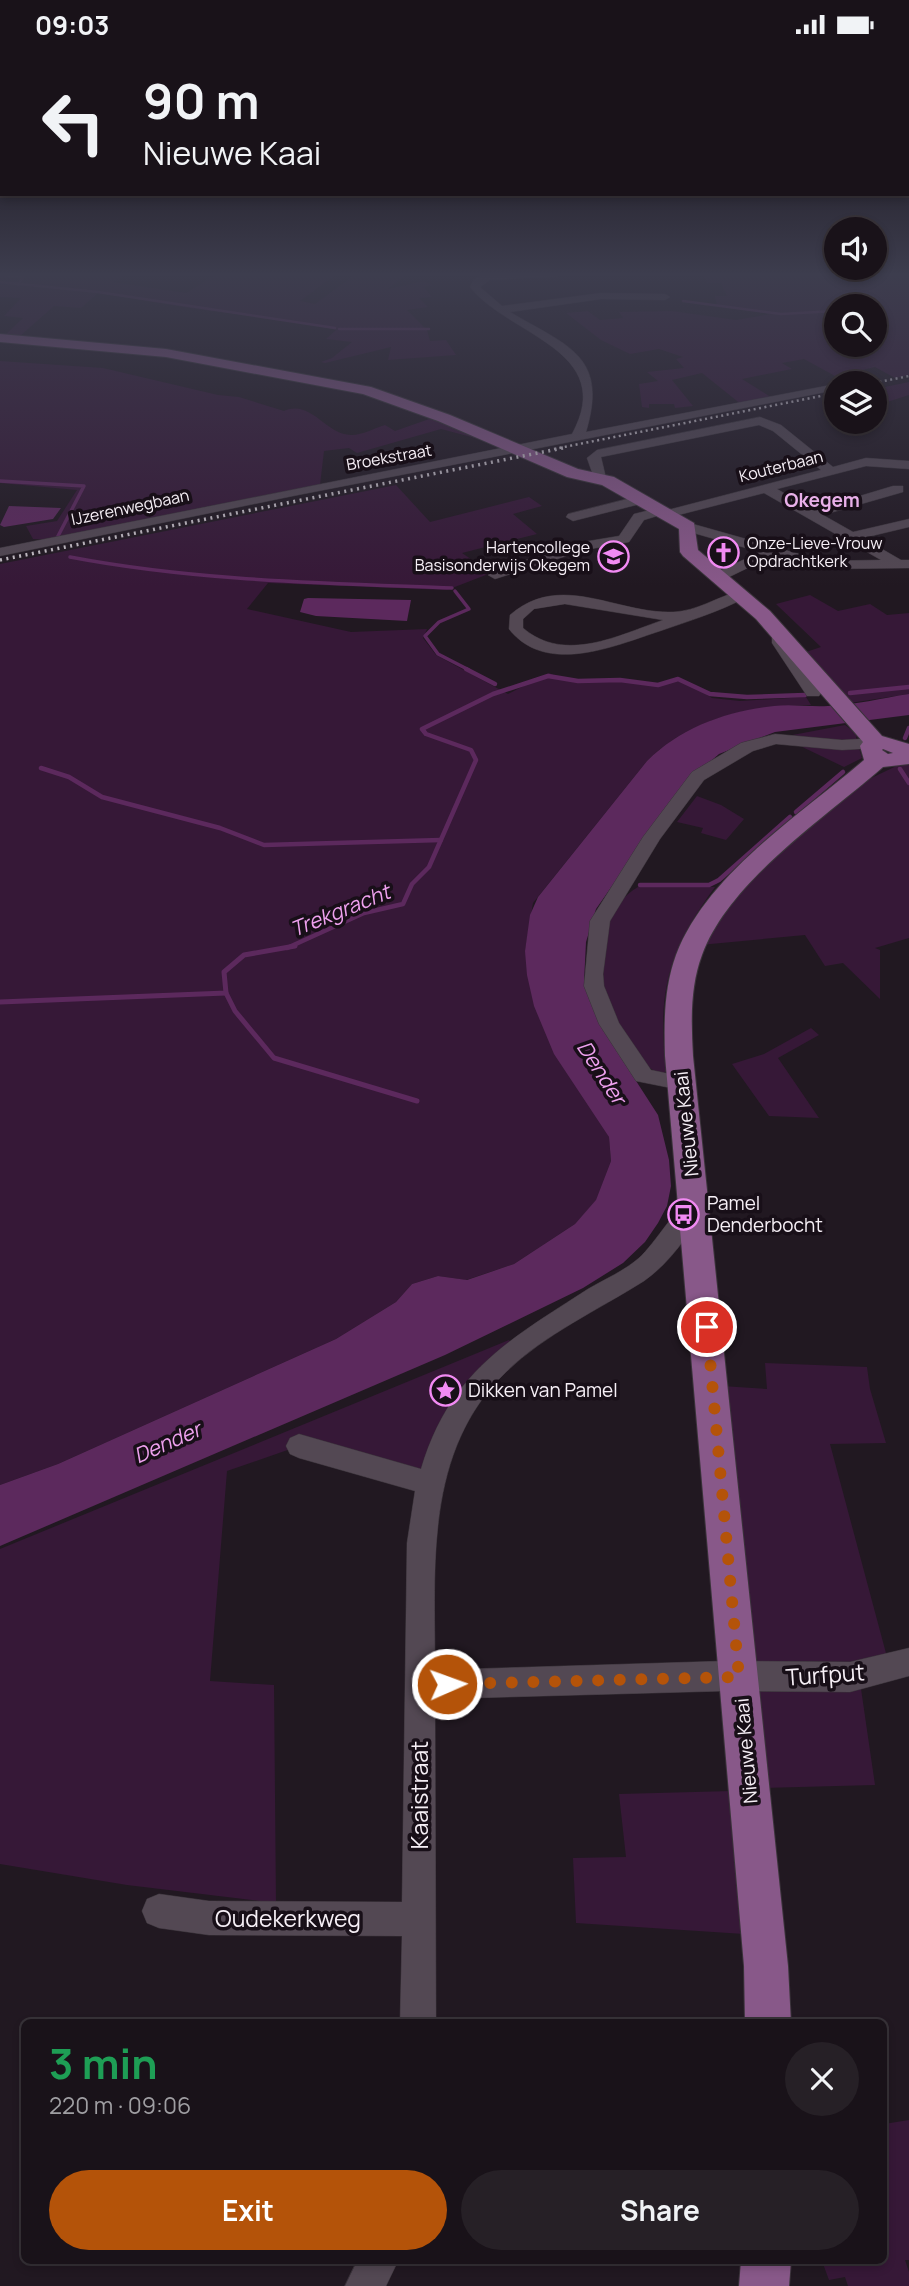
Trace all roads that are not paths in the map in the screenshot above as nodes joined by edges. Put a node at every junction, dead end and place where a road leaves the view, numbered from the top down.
1 (298, 377) edge
2 (586, 377) edge
3 (824, 389) edge
4 (576, 437) junction
5 (517, 449) junction
6 (909, 450) edge
7 (533, 458) junction
8 (884, 463) junction
9 (909, 465) edge
10 (596, 466) junction
11 (830, 471) junction
12 (442, 478) dead end
13 (764, 487) junction
14 (898, 489) dead end
15 (267, 497) joint
16 (639, 500) junction
17 (660, 513) junction
18 (812, 514) junction
19 (573, 517) dead end
20 (909, 523) edge
21 (688, 527) junction
22 (851, 537) junction
23 (772, 551) junction
24 (0, 552) edge
25 (903, 564) edge
26 (495, 575) dead end
27 (718, 577) junction
28 (744, 598) junction
29 (719, 606) joint
30 (692, 614) junction
31 (780, 635) junction
32 (813, 693) dead end
33 (872, 744) junction
34 (907, 750) edge
35 (681, 1083) junction
36 (676, 1244) junction
37 (299, 1446) dead end
38 (429, 1483) junction
39 (909, 1662) edge
40 (739, 1677) junction
41 (419, 1685) junction
42 (159, 1911) dead end
43 (418, 1919) junction
44 (418, 2019) edge
45 (768, 2019) edge
46 (377, 2264) edge
47 (766, 2264) edge
48 (364, 2286) edge
49 (764, 2286) edge

1 - 5 main road
2 - 4 street
3 - 4 street, Broekstraat
4 - 5 street, Broekstraat
5 - 7 main road
5 - 15 street, Broekstraat
6 - 8 street
7 - 10 main road
7 - 12 street
8 - 9 street, Kouterbaan
8 - 11 street, Kouterbaan
10 - 11 street
10 - 16 main road
11 - 13 street, Kouterbaan
13 - 17 street, Kouterbaan
13 - 18 street
14 - 18 street
15 - 24 street, IJzerenwegbaan
16 - 17 main road
16 - 19 street
17 - 21 main road
17 - 26 street, Kouterbaan
18 - 22 street
20 - 22 street
21 - 23 street
21 - 27 main road
22 - 25 street
23 - 25 street
23 - 27 street
27 - 28 main road
28 - 29 street
28 - 31 main road
29 - 30 street
30 - 30 street
31 - 32 street
31 - 33 main road
33 - 34 main road, Nieuwe Kaai
33 - 35 main road, Nieuwe Kaai
33 - 35 street
35 - 36 main road, Nieuwe Kaai
36 - 38 street, Kaaistraat
36 - 40 main road, Nieuwe Kaai
37 - 38 street
38 - 41 street, Kaaistraat
39 - 40 street, Turfput
40 - 41 street, Turfput
40 - 45 main road, Nieuwe Kaai
41 - 43 street, Kaaistraat
42 - 43 street, Oudekerkweg
43 - 44 street, Kaaistraat
46 - 48 street
47 - 49 main road

